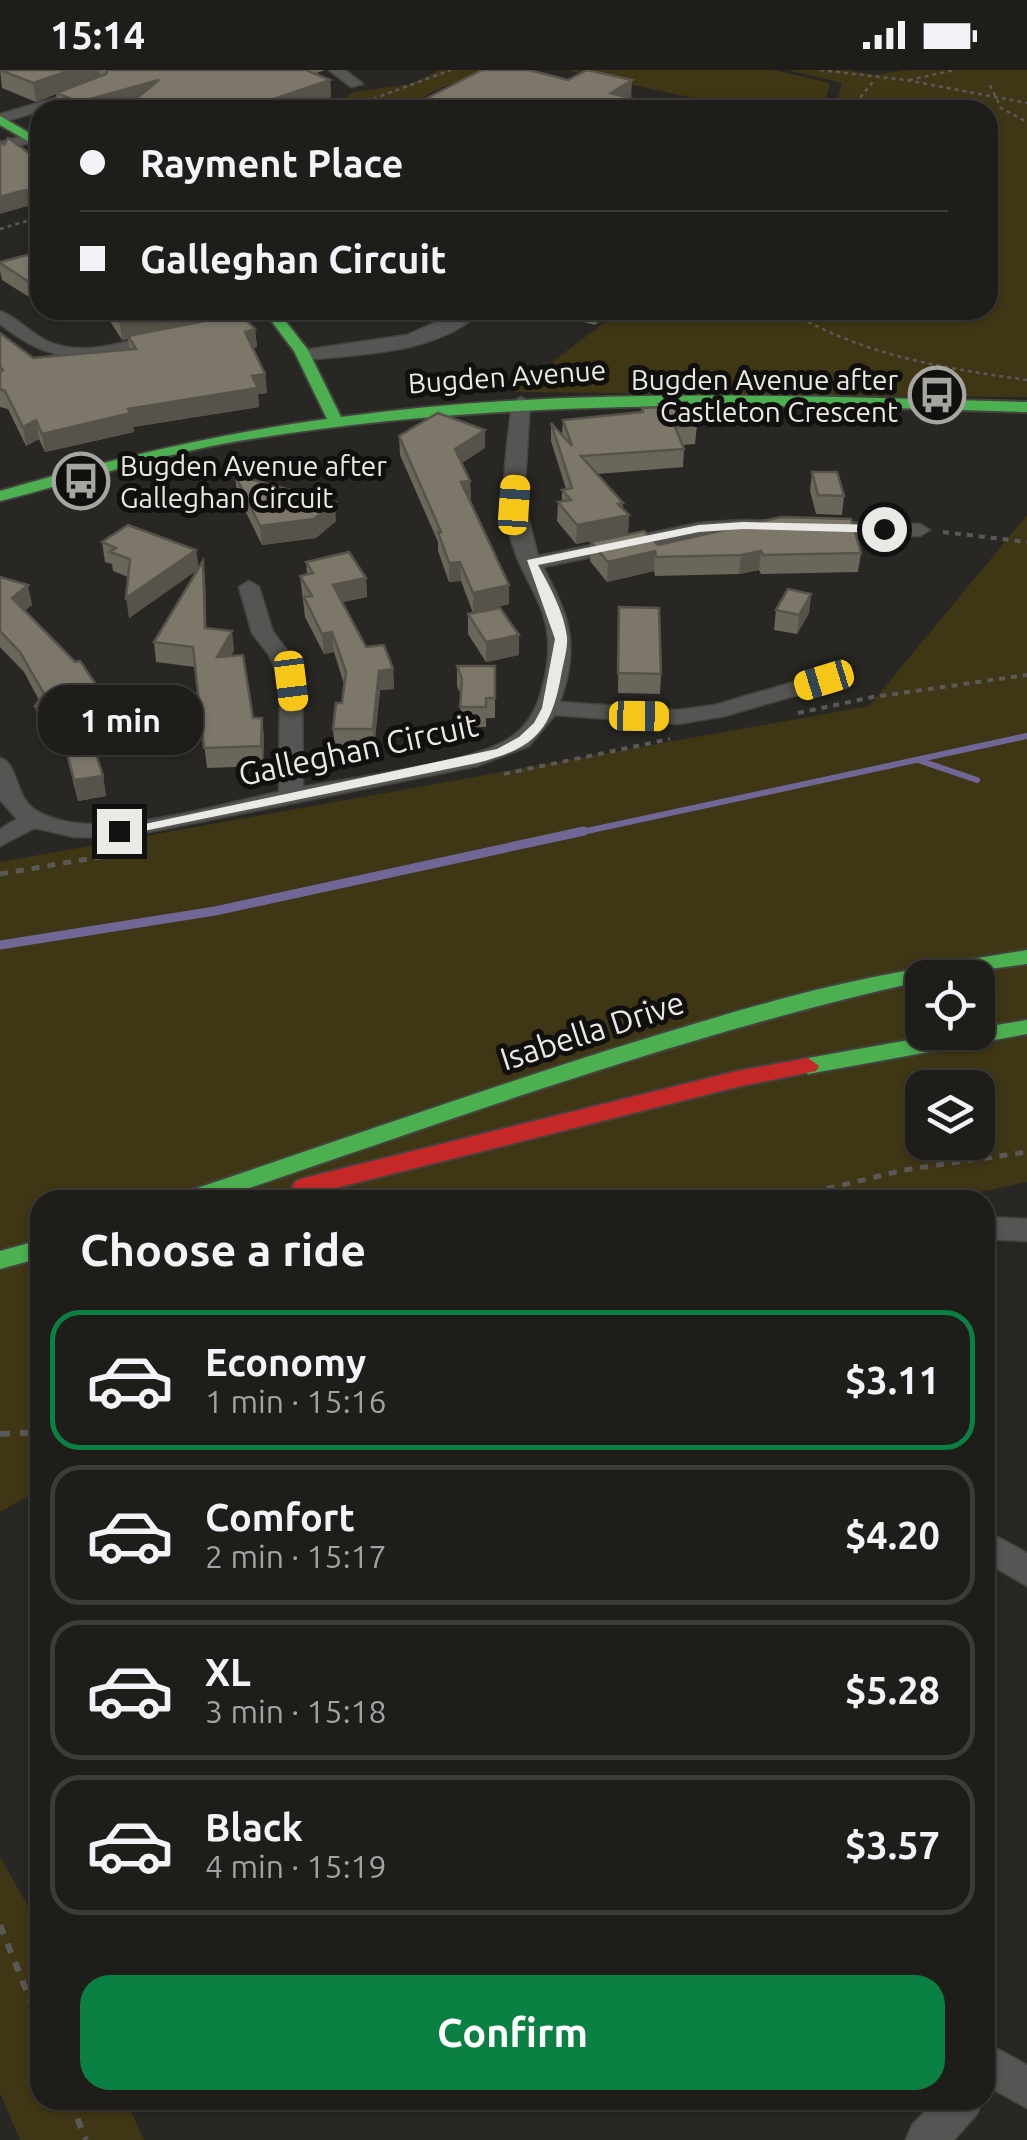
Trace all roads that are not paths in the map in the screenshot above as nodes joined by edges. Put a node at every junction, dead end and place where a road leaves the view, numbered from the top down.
1 (336, 70) edge
2 (356, 84) dead end
3 (102, 86) edge
4 (68, 100) edge
5 (30, 111) edge
6 (0, 120) edge
7 (30, 138) edge
8 (30, 142) edge
9 (0, 147) edge
10 (0, 316) edge
11 (235, 320) edge
12 (279, 320) edge
13 (460, 320) edge
14 (304, 355) junction
15 (521, 402) junction
16 (1027, 408) edge
17 (335, 420) junction
18 (0, 496) edge
19 (920, 530) road end
20 (531, 563) junction
21 (249, 588) dead end
22 (824, 680) dead end
23 (549, 708) junction
24 (0, 765) edge
25 (291, 797) junction
26 (35, 818) junction
27 (0, 840) edge
28 (1027, 957) edge
29 (1027, 1026) edge
30 (217, 1190) edge
31 (290, 1190) edge
32 (995, 1228) edge
33 (1027, 1230) edge
34 (30, 1252) edge
35 (0, 1260) edge
36 (995, 1550) edge
37 (1027, 1571) edge
38 (954, 2110) edge
39 (926, 2140) edge

1 - 2 street
3 - 4 street
5 - 6 street
6 - 7 street
8 - 9 street
10 - 11 street
12 - 14 street
13 - 14 street
14 - 17 street
15 - 16 street, Bugden Avenue
15 - 17 street, Bugden Avenue
15 - 20 street
17 - 18 street, Bugden Avenue
19 - 20 street
20 - 23 street
21 - 25 street
22 - 23 street
23 - 25 street, Galleghan Circuit
24 - 26 street
25 - 26 street, Galleghan Circuit
26 - 27 street
28 - 30 street, Isabella Drive
29 - 31 street
32 - 33 street
34 - 35 street
36 - 37 street
38 - 39 street

